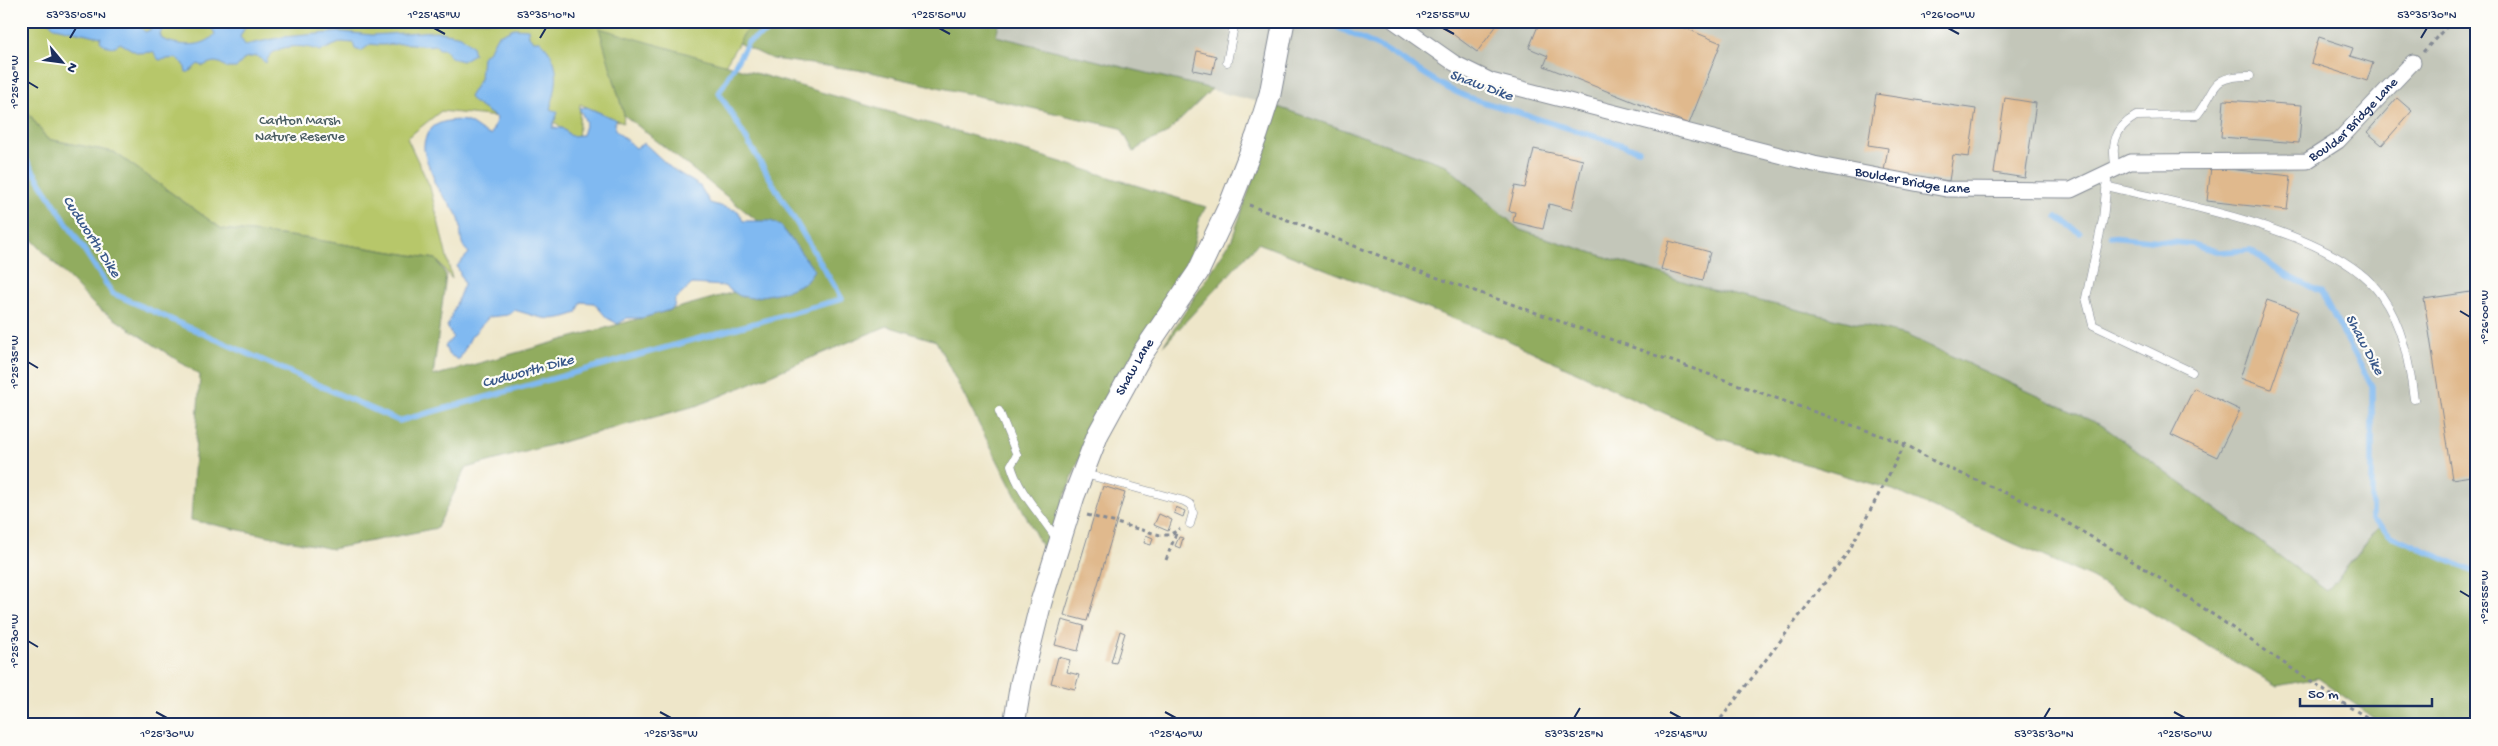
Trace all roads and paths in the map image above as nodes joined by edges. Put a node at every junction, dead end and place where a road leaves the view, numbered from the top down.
1 (1235, 21) edge
2 (1284, 21) edge
3 (1394, 21) edge
4 (2452, 21) edge
5 (1227, 62) dead end
6 (2413, 62) joint
7 (2250, 76) dead end
8 (2110, 176) junction
9 (1232, 198) junction
10 (2192, 372) dead end
11 (2414, 399) dead end
12 (999, 411) dead end
13 (1905, 444) junction
14 (1083, 474) junction
15 (1070, 510) junction
16 (1190, 524) joint
17 (1177, 531) junction
18 (1059, 544) junction
19 (1166, 560) dead end
20 (1014, 725) edge
21 (1716, 725) edge
22 (2380, 725) edge

1 - 5 lane
2 - 9 street, Shaw Lane
3 - 8 street, Boulder Bridge Lane
4 - 6 path
6 - 8 street, Boulder Bridge Lane
7 - 8 lane
8 - 10 lane
8 - 11 lane
9 - 13 path
9 - 14 street, Shaw Lane
12 - 18 lane
13 - 21 path
13 - 22 path
14 - 15 street, Shaw Lane
14 - 16 lane
15 - 17 path
15 - 18 street, Shaw Lane
16 - 17 path
17 - 19 path
18 - 20 street, Shaw Lane

